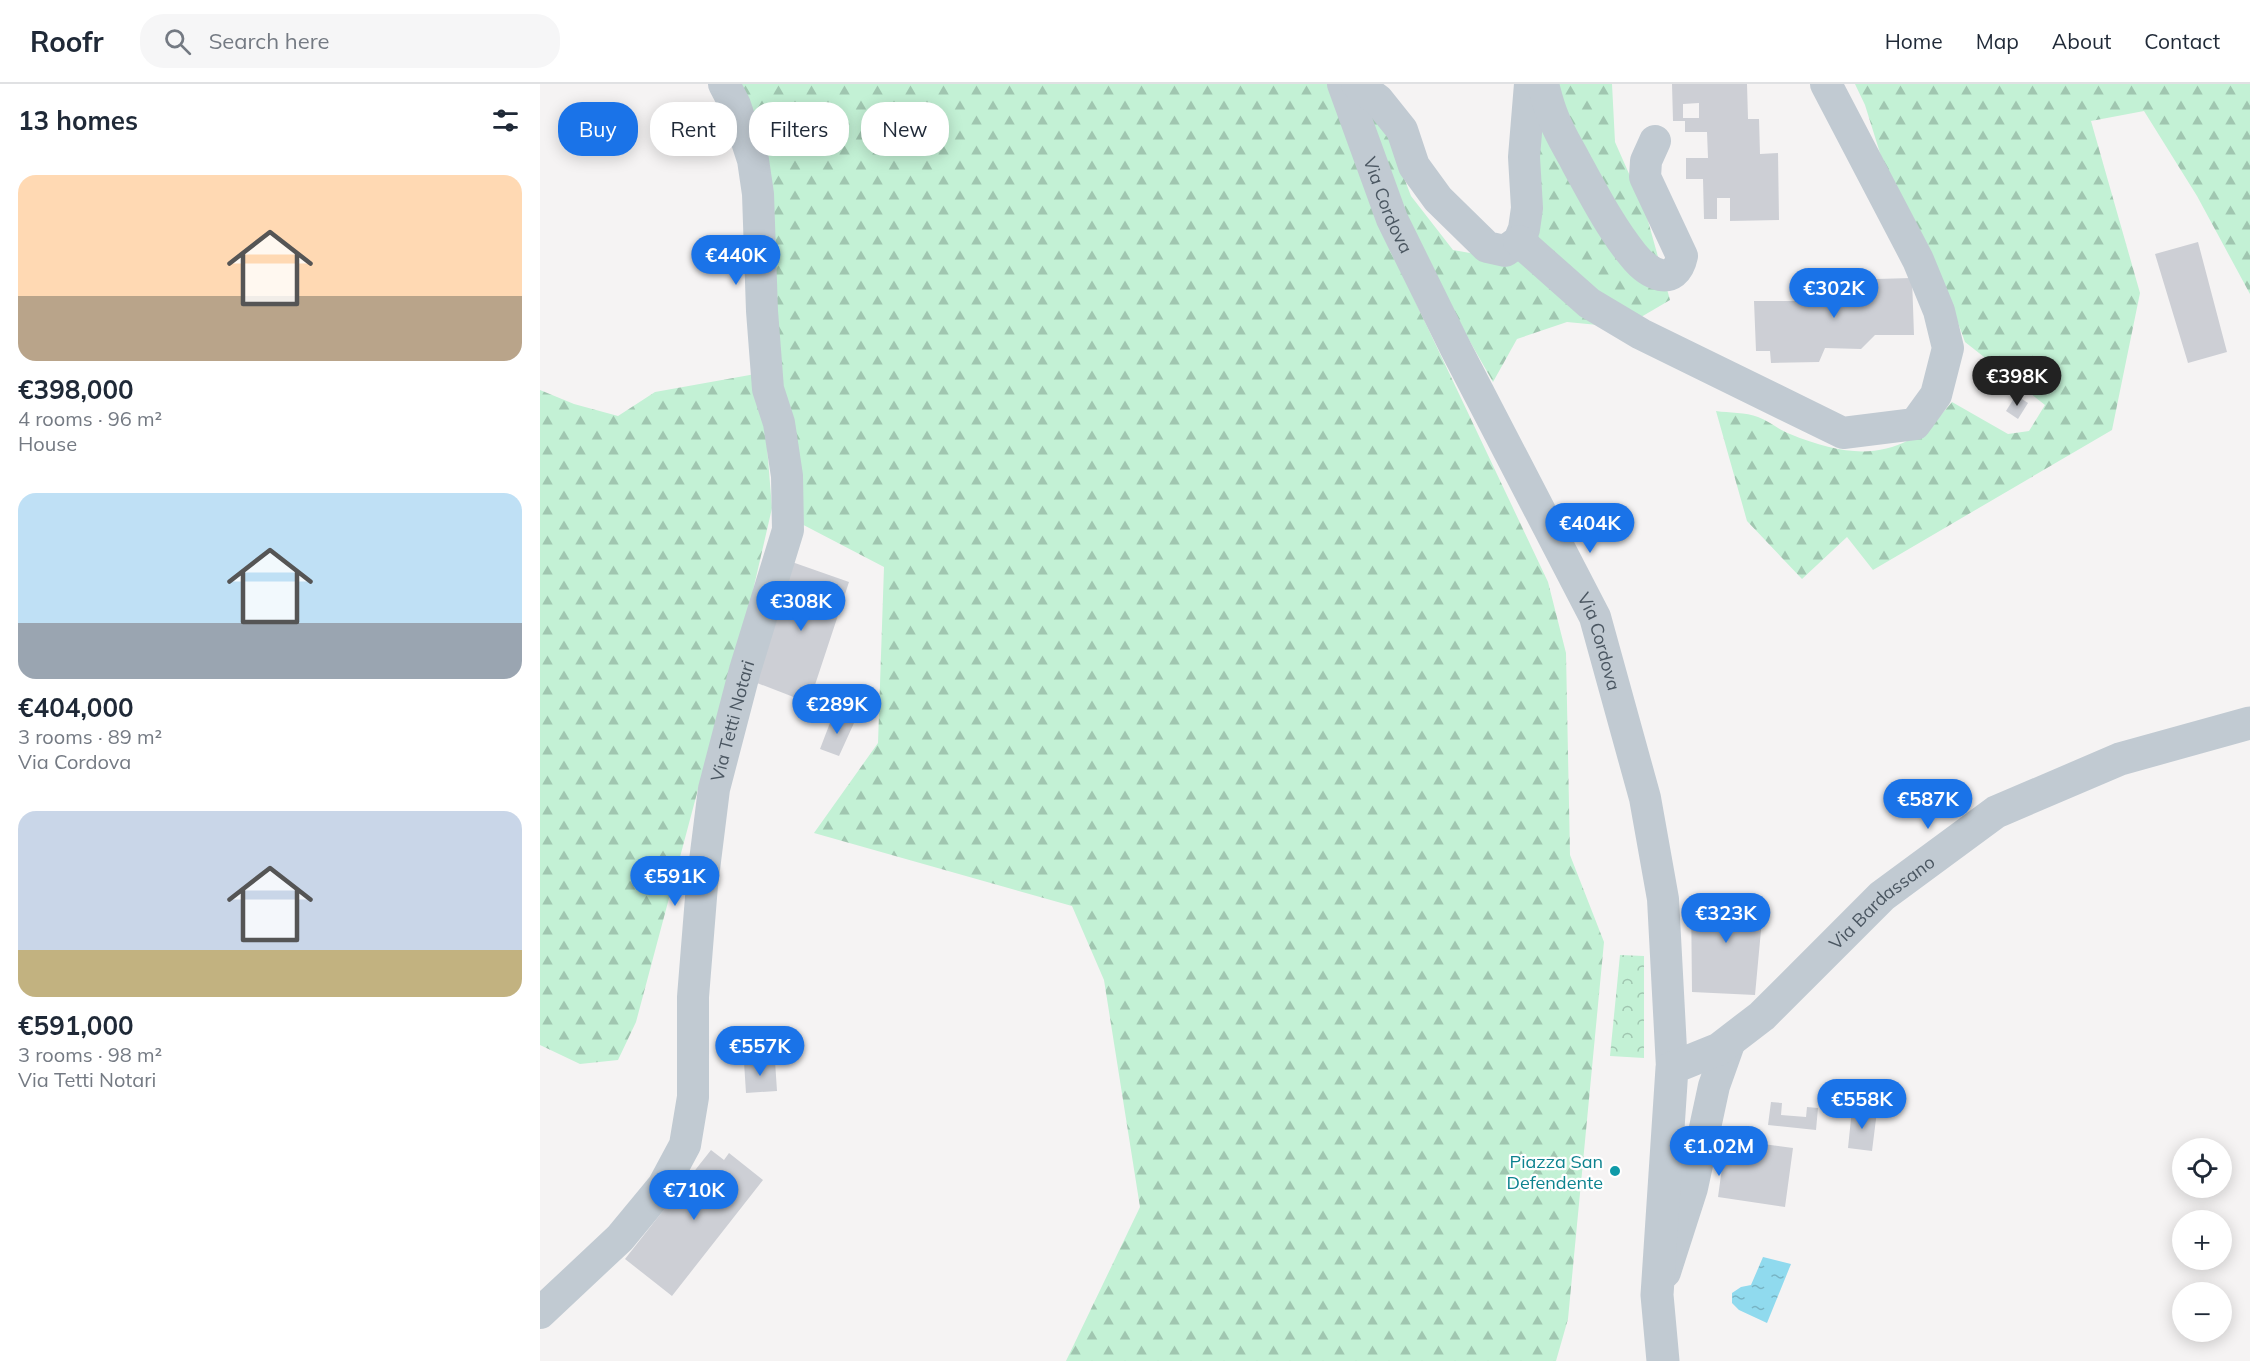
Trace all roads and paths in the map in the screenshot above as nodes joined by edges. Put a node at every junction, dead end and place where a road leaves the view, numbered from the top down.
1 (724, 84) edge
2 (1342, 84) edge
3 (1357, 84) edge
4 (1530, 84) edge
5 (1543, 84) edge
6 (1826, 84) edge
7 (1656, 141) dead end
8 (1520, 241) junction
9 (2250, 723) edge
10 (1730, 1041) junction
11 (1672, 1068) junction
12 (1657, 1296) junction
13 (540, 1313) edge
14 (1664, 1361) edge

1 - 13 street, Via Tetti Notari
2 - 11 street, Via Cordova
3 - 8 street
4 - 8 street
5 - 7 street
6 - 8 street
9 - 10 street, Via Bardassano
10 - 11 street, Via Bardassano
10 - 12 street
11 - 12 street
12 - 14 street

